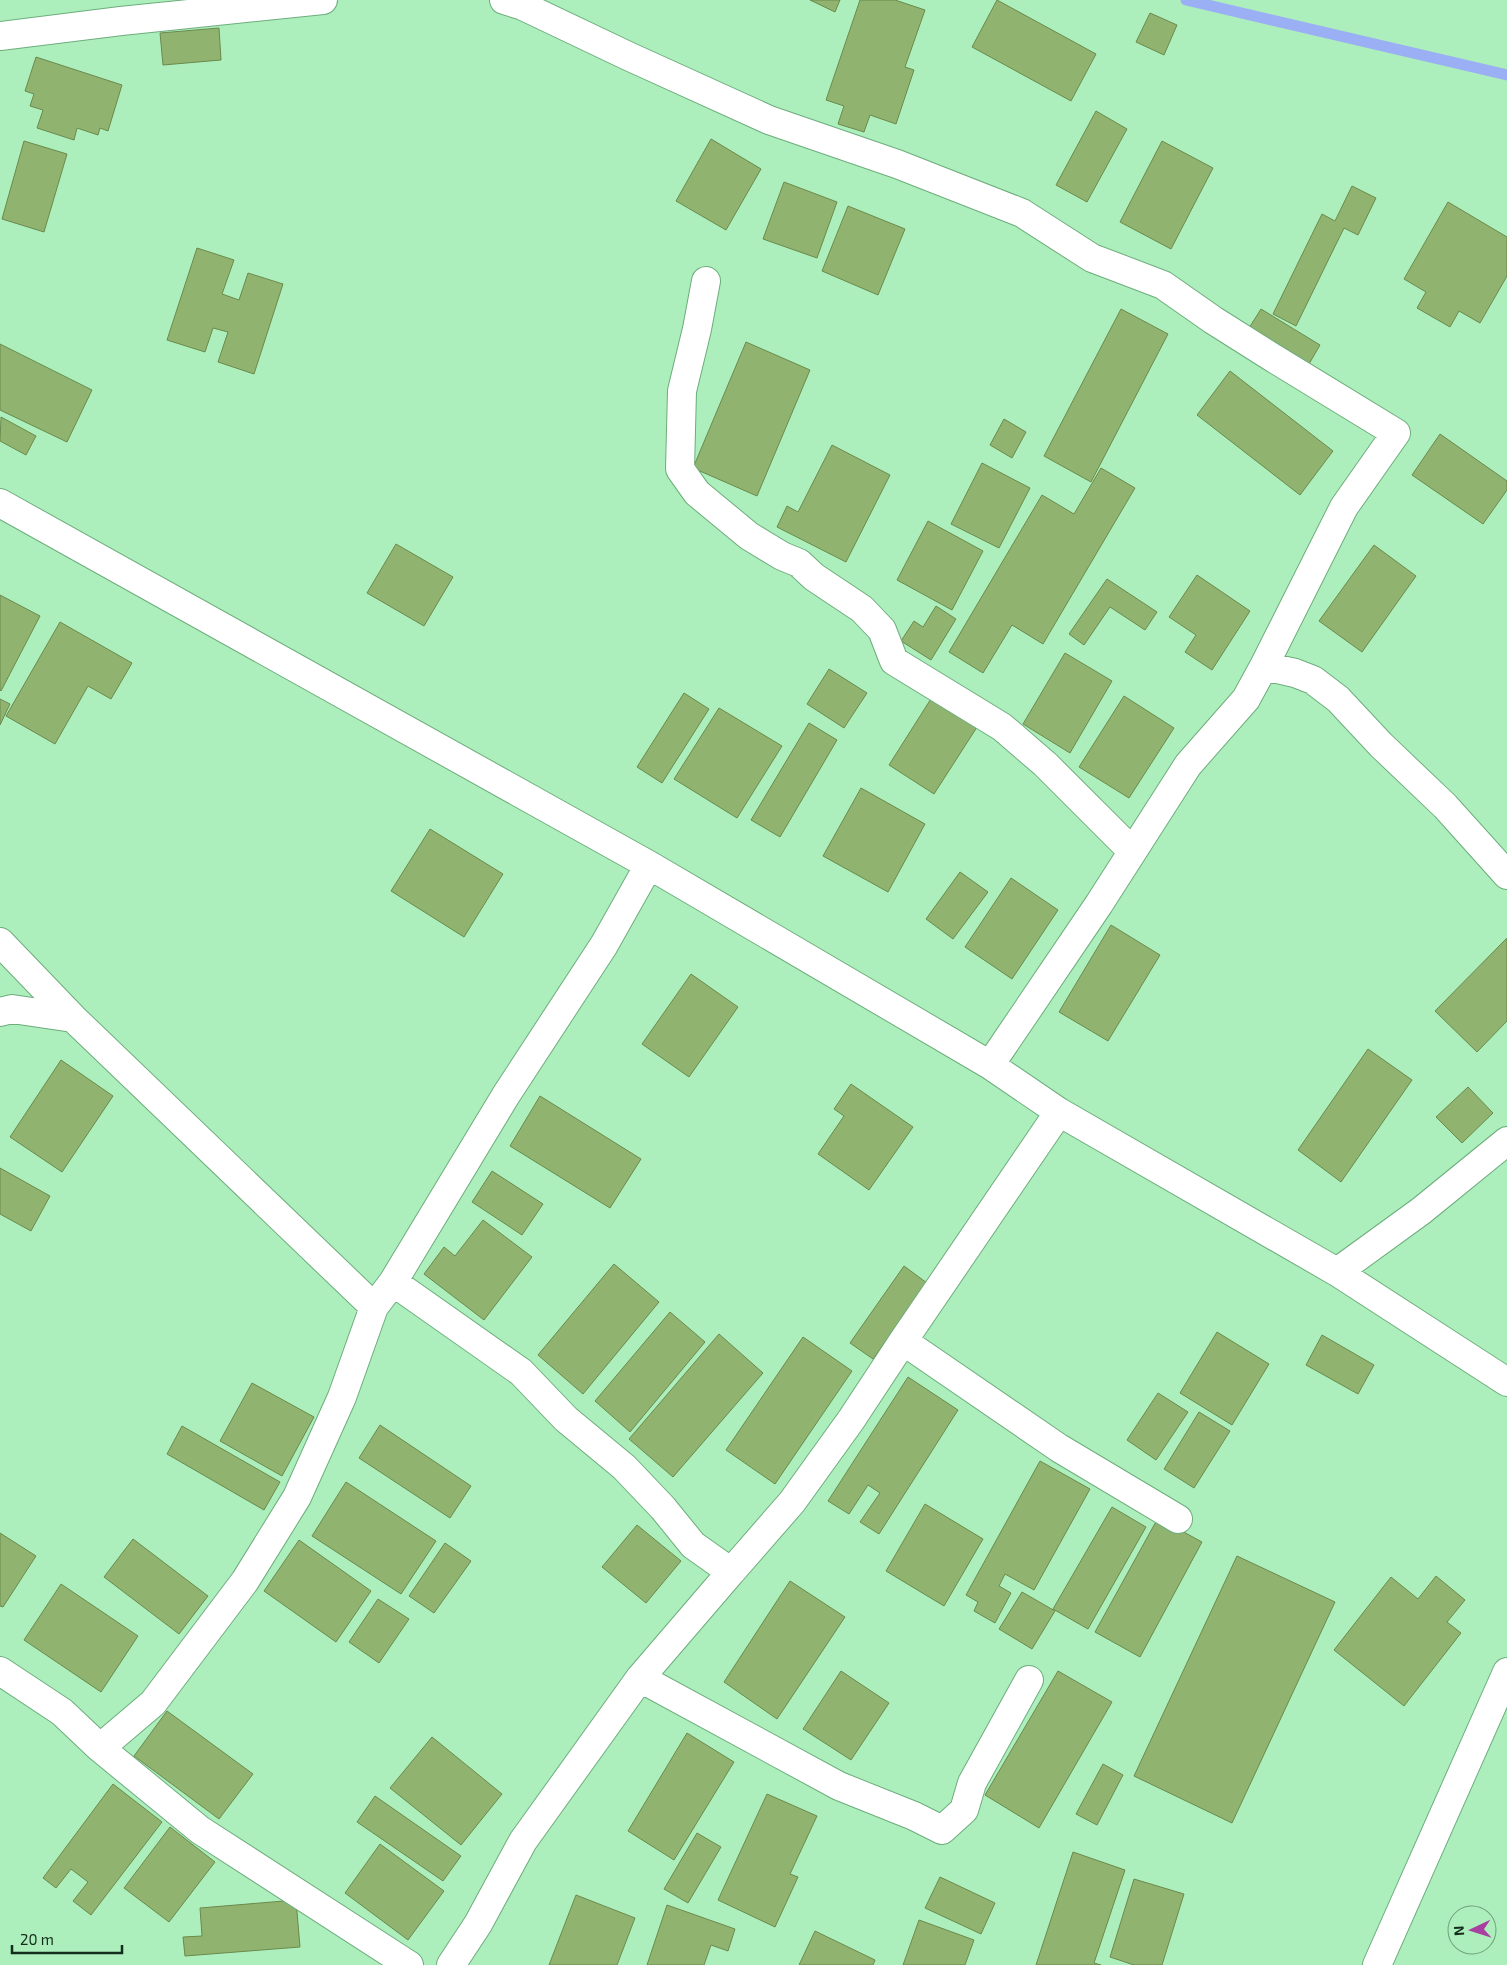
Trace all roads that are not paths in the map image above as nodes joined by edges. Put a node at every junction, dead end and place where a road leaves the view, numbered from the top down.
1 (322, 0) edge
2 (504, 0) edge
3 (0, 36) edge
4 (706, 281) dead end
5 (0, 503) edge
6 (1264, 666) junction
7 (1132, 850) junction
8 (649, 865) junction
9 (1507, 875) edge
10 (0, 942) edge
11 (0, 1012) edge
12 (72, 1018) junction
13 (990, 1065) junction
14 (1059, 1112) junction
15 (1507, 1141) edge
16 (1337, 1272) junction
17 (393, 1282) junction
18 (374, 1307) junction
19 (903, 1341) junction
20 (1507, 1382) edge
21 (1178, 1519) dead end
22 (731, 1572) junction
23 (0, 1671) edge
24 (1507, 1672) edge
25 (640, 1678) junction
26 (1029, 1680) dead end
27 (100, 1748) junction
28 (410, 1965) edge
29 (451, 1965) edge
30 (1377, 1965) edge

1 - 3 street
2 - 6 street
4 - 7 street
5 - 8 street
6 - 7 street
6 - 9 street
7 - 13 street
8 - 13 street
8 - 17 street
10 - 12 street
11 - 12 street
12 - 18 street
13 - 14 street
14 - 16 street
14 - 19 street
15 - 16 street
16 - 20 street
17 - 18 street
17 - 22 street
18 - 27 street
19 - 21 street
19 - 22 street
22 - 25 street
23 - 27 street
24 - 30 street
25 - 26 street
25 - 29 street
27 - 28 street

